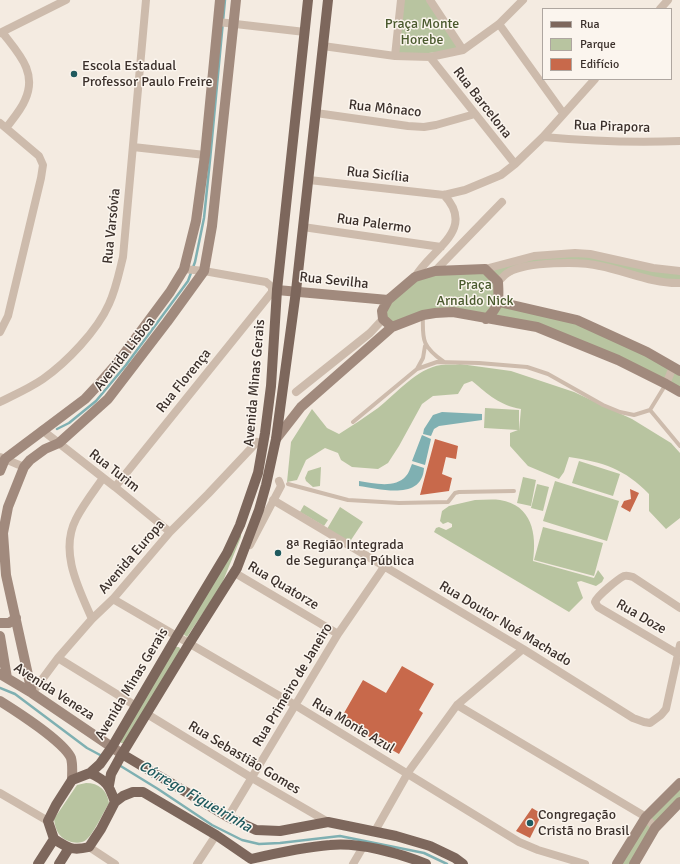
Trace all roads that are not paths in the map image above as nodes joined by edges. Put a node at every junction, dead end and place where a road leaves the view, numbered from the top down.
1 (66, 0) edge
2 (146, 0) edge
3 (220, 0) edge
4 (236, 0) edge
5 (308, 0) edge
6 (328, 0) edge
7 (400, 0) edge
8 (430, 0) edge
9 (522, 0) edge
10 (668, 0) edge
11 (661, 8) edge
12 (218, 22) junction
13 (234, 24) junction
14 (499, 24) junction
15 (1, 32) edge
16 (305, 32) junction
17 (323, 46) junction
18 (464, 50) junction
19 (395, 56) junction
20 (430, 57) junction
21 (593, 80) edge
22 (316, 113) junction
23 (563, 113) junction
24 (475, 114) junction
25 (3, 126) edge
26 (542, 137) junction
27 (680, 140) edge
28 (133, 148) junction
29 (205, 155) junction
30 (515, 164) junction
31 (309, 180) junction
32 (444, 195) junction
33 (502, 202) dead end
34 (303, 227) junction
35 (441, 247) junction
36 (184, 269) junction
37 (485, 269) junction
38 (204, 270) junction
39 (435, 271) junction
40 (680, 271) edge
41 (415, 277) junction
42 (498, 282) junction
43 (680, 283) edge
44 (274, 290) junction
45 (296, 291) junction
46 (388, 300) junction
47 (499, 302) junction
48 (4, 315) edge
49 (423, 315) junction
50 (383, 319) junction
51 (486, 319) junction
52 (392, 327) junction
53 (0, 332) edge
54 (425, 346) junction
55 (444, 362) junction
56 (417, 369) junction
57 (677, 369) edge
58 (666, 384) junction
59 (296, 392) dead end
60 (680, 392) edge
61 (0, 402) edge
62 (650, 410) junction
63 (353, 422) dead end
64 (42, 430) junction
65 (276, 439) junction
66 (257, 442) dead end
67 (59, 443) junction
68 (680, 446) edge
69 (3, 458) edge
70 (24, 467) junction
71 (0, 471) edge
72 (103, 478) junction
73 (283, 484) joint
74 (115, 488) junction
75 (514, 491) dead end
76 (273, 500) junction
77 (170, 532) junction
78 (384, 567) junction
79 (236, 571) junction
80 (114, 599) junction
81 (680, 608) edge
82 (16, 618) junction
83 (92, 619) junction
84 (0, 623) edge
85 (338, 634) junction
86 (0, 636) edge
87 (176, 636) junction
88 (189, 644) junction
89 (523, 649) junction
90 (679, 650) edge
91 (58, 658) junction
92 (4, 676) edge
93 (32, 693) junction
94 (0, 701) edge
95 (295, 705) junction
96 (457, 705) junction
97 (136, 706) junction
98 (147, 714) junction
99 (112, 746) junction
100 (122, 754) junction
101 (90, 773) junction
102 (407, 774) junction
103 (252, 778) junction
104 (72, 780) junction
105 (680, 783) edge
106 (109, 785) junction
107 (0, 793) edge
108 (115, 802) junction
109 (680, 802) edge
110 (228, 818) junction
111 (646, 818) junction
112 (48, 821) junction
113 (328, 822) junction
114 (655, 828) junction
115 (374, 831) junction
116 (216, 835) junction
117 (54, 839) junction
118 (89, 847) junction
119 (363, 847) junction
120 (69, 848) junction
121 (255, 861) edge
122 (38, 864) edge
123 (59, 864) edge
124 (115, 864) edge
125 (197, 864) edge
126 (353, 864) edge
127 (426, 864) edge
128 (463, 864) edge
129 (585, 864) edge
130 (617, 864) edge
131 (634, 864) edge

1 - 15 street
2 - 28 street, Rua Varsóvia
3 - 12 street, Avenida Lisboa
4 - 13 street, Avenida Lisboa
5 - 16 main road, Avenida Minas Gerais
6 - 17 main road, Avenida Minas Gerais
7 - 19 street
8 - 18 street
9 - 14 street
10 - 11 street
12 - 13 street
12 - 29 street, Avenida Lisboa
13 - 16 street
13 - 38 street, Avenida Lisboa
14 - 18 street
14 - 23 street
15 - 25 street
16 - 44 main road, Avenida Minas Gerais
17 - 19 street
17 - 22 main road, Avenida Minas Gerais
18 - 20 street
19 - 20 street
20 - 24 street, Rua Barcelona
21 - 23 street, Rua Sicília
22 - 24 street, Rua Mônaco
22 - 31 main road, Avenida Minas Gerais
23 - 26 street, Rua Sicília
24 - 30 street, Rua Barcelona
25 - 48 street
26 - 27 street, Rua Pirapora
26 - 30 street, Rua Sicília
28 - 29 street
28 - 61 street, Rua Varsóvia
29 - 36 street, Avenida Lisboa
30 - 32 street, Rua Sicília
31 - 32 street, Rua Sicília
31 - 34 main road, Avenida Minas Gerais
32 - 35 street
33 - 39 street
34 - 35 street, Rua Palermo
34 - 45 main road, Avenida Minas Gerais
35 - 41 street
36 - 38 street, Rua Sevilha
36 - 64 street, Avenida Lisboa
37 - 39 street
37 - 40 street
37 - 42 street
38 - 44 street, Rua Sevilha
38 - 67 street, Avenida Lisboa
39 - 41 street
41 - 46 street
42 - 43 street
42 - 47 street
44 - 45 street, Rua Sevilha
44 - 74 street, Rua Florença
44 - 87 main road, Avenida Minas Gerais
45 - 46 street, Rua Sevilha
45 - 65 main road, Avenida Minas Gerais
46 - 50 street
47 - 51 street
47 - 57 street
48 - 53 street
49 - 51 street
49 - 52 street
49 - 54 lane
50 - 52 street
50 - 59 street
51 - 58 street
52 - 65 street
54 - 55 lane
54 - 56 lane
55 - 56 lane
55 - 62 lane
56 - 63 lane
57 - 58 street
58 - 60 street
58 - 62 lane
62 - 68 lane
64 - 67 street, Rua Turim
64 - 69 street, Avenida Lisboa
65 - 79 main road, Avenida Minas Gerais
66 - 77 street, Avenida Europa
67 - 70 street, Avenida Lisboa
67 - 72 street, Rua Turim
69 - 70 street
69 - 71 street, Avenida Lisboa
70 - 82 street, Avenida Lisboa
72 - 74 street, Rua Turim
72 - 83 street
73 - 75 lane
73 - 76 street, Avenida Minas Gerais
74 - 77 street, Rua Turim
76 - 78 street, Rua Doutor Noé Machado
76 - 79 street, Avenida Minas Gerais
77 - 80 street, Avenida Europa
78 - 85 street, Rua Primeiro de Janeiro
78 - 89 street, Rua Doutor Noé Machado
79 - 85 street, Rua Quatorze
79 - 88 main road, Avenida Minas Gerais
80 - 83 street, Avenida Europa
80 - 87 street, Rua Monte Azul
81 - 90 street, Rua Doze
82 - 84 street
82 - 93 street, Avenida Lisboa
83 - 91 street, Avenida Europa
85 - 95 street, Rua Primeiro de Janeiro
86 - 92 street
87 - 88 street, Rua Monte Azul
87 - 97 main road, Avenida Minas Gerais
88 - 95 street, Rua Monte Azul
88 - 98 main road, Avenida Minas Gerais
89 - 90 street, Rua Doutor Noé Machado
89 - 96 street
91 - 93 street, Avenida Europa
91 - 97 street
92 - 93 street, Avenida Veneza
93 - 99 street, Avenida Veneza
94 - 104 street
95 - 102 street, Rua Monte Azul
95 - 103 street, Rua Primeiro de Janeiro
96 - 102 street
96 - 111 street
97 - 99 main road, Avenida Minas Gerais
98 - 100 main road, Avenida Minas Gerais
98 - 103 street, Rua Sebastião Gomes
99 - 100 street, Avenida Veneza
99 - 101 main road, Avenida Minas Gerais
100 - 106 main road, Avenida Minas Gerais
100 - 110 main road
101 - 104 main road
101 - 106 main road
102 - 115 street
102 - 129 street, Rua Monte Azul
103 - 110 street, Rua Primeiro de Janeiro
103 - 113 street, Rua Sebastião Gomes
104 - 112 main road
105 - 111 street
106 - 108 main road
107 - 112 street
108 - 116 main road
108 - 118 main road
109 - 114 street
110 - 113 main road
111 - 114 street
111 - 130 street
112 - 117 main road
113 - 115 main road
114 - 131 street
115 - 128 main road
116 - 121 main road
116 - 125 street
117 - 120 main road
117 - 122 main road
118 - 120 main road
118 - 124 street
119 - 121 main road
119 - 126 street
119 - 127 main road
120 - 123 main road

